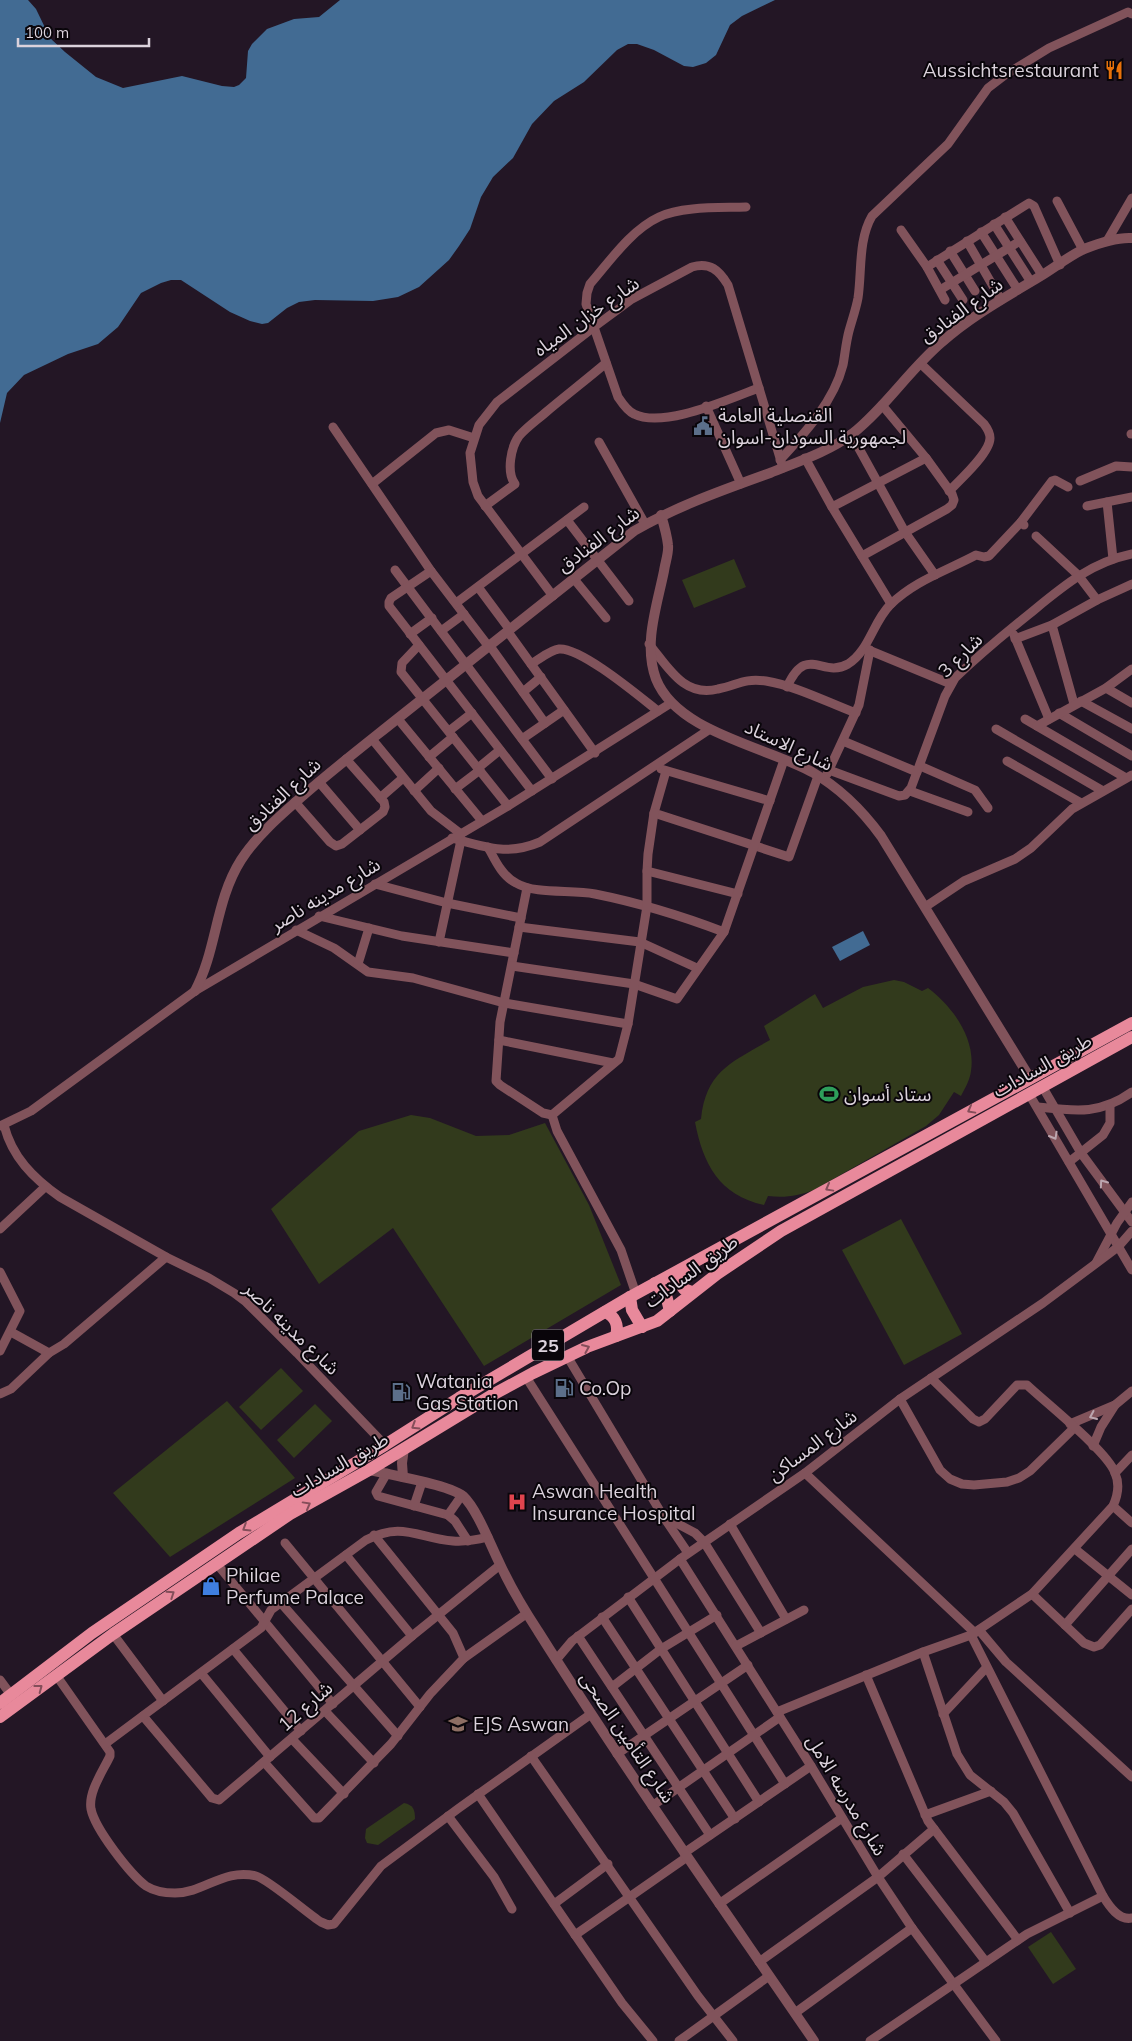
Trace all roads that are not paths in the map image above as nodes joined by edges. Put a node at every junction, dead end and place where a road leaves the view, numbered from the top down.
1 (1132, 14) edge
2 (1132, 198) edge
3 (1057, 201) dead end
4 (746, 208) dead end
5 (1005, 217) junction
6 (994, 224) junction
7 (901, 230) dead end
8 (981, 232) junction
9 (1132, 238) edge
10 (967, 241) junction
11 (1020, 241) junction
12 (1107, 241) junction
13 (1009, 248) junction
14 (1083, 250) junction
15 (950, 251) junction
16 (997, 256) junction
17 (938, 260) junction
18 (1060, 265) junction
19 (927, 266) junction
20 (981, 266) junction
21 (965, 275) junction
22 (1042, 275) junction
23 (1031, 282) junction
24 (952, 283) junction
25 (940, 290) junction
26 (1018, 290) junction
27 (975, 291) dead end
28 (945, 300) dead end
29 (963, 300) dead end
30 (1002, 300) junction
31 (594, 327) junction
32 (606, 363) junction
33 (920, 363) junction
34 (759, 388) junction
35 (882, 405) junction
36 (706, 406) junction
37 (333, 427) dead end
38 (852, 434) junction
39 (474, 438) junction
40 (599, 442) dead end
41 (805, 458) junction
42 (926, 458) junction
43 (782, 464) junction
44 (1132, 467) edge
45 (1080, 481) dead end
46 (879, 482) junction
47 (372, 484) junction
48 (741, 484) junction
49 (1068, 487) dead end
50 (949, 491) junction
51 (1132, 497) edge
52 (1107, 502) junction
53 (486, 506) junction
54 (1087, 506) dead end
55 (584, 507) dead end
56 (832, 507) junction
57 (661, 516) junction
58 (567, 520) junction
59 (645, 524) junction
60 (905, 532) junction
61 (1036, 536) dead end
62 (522, 554) junction
63 (1132, 554) edge
64 (862, 556) junction
65 (1113, 559) junction
66 (597, 560) junction
67 (395, 570) dead end
68 (432, 571) junction
69 (935, 575) junction
70 (1078, 575) junction
71 (574, 578) junction
72 (1132, 584) edge
73 (408, 587) junction
74 (478, 587) junction
75 (553, 596) junction
76 (1096, 600) junction
77 (629, 601) dead end
78 (456, 603) junction
79 (891, 604) junction
80 (464, 614) junction
81 (432, 618) junction
82 (606, 618) dead end
83 (1052, 625) junction
84 (1013, 627) junction
85 (441, 631) junction
86 (509, 631) junction
87 (410, 634) junction
88 (1015, 639) junction
89 (649, 644) junction
90 (419, 645) junction
91 (489, 646) junction
92 (867, 649) junction
93 (531, 664) junction
94 (466, 665) junction
95 (1131, 672) edge
96 (540, 677) junction
97 (446, 680) junction
98 (950, 684) junction
99 (787, 687) junction
100 (1106, 688) junction
101 (523, 692) junction
102 (423, 699) junction
103 (671, 703) junction
104 (1078, 703) junction
105 (1132, 703) edge
106 (564, 710) junction
107 (658, 711) junction
108 (472, 713) junction
109 (856, 713) junction
110 (1059, 713) junction
111 (398, 718) junction
112 (1025, 719) dead end
113 (1049, 719) junction
114 (545, 723) junction
115 (1036, 726) junction
116 (710, 729) junction
117 (996, 729) dead end
118 (1132, 729) edge
119 (451, 734) junction
120 (372, 739) junction
121 (522, 740) junction
122 (843, 742) junction
123 (500, 750) junction
124 (595, 752) junction
125 (1132, 756) edge
126 (429, 757) junction
127 (346, 759) junction
128 (784, 760) junction
129 (1006, 761) dead end
130 (654, 766) junction
131 (438, 768) junction
132 (479, 769) junction
133 (918, 769) junction
134 (666, 771) junction
135 (824, 775) junction
136 (1129, 777) edge
137 (403, 778) junction
138 (552, 779) junction
139 (319, 782) junction
140 (455, 789) junction
141 (414, 791) junction
142 (532, 791) junction
143 (910, 791) junction
144 (1103, 791) junction
145 (380, 798) junction
146 (770, 801) junction
147 (295, 802) junction
148 (1081, 803) junction
149 (508, 806) junction
150 (988, 808) dead end
151 (968, 812) dead end
152 (654, 814) junction
153 (482, 821) junction
154 (360, 830) junction
155 (458, 837) junction
156 (755, 846) junction
157 (488, 847) junction
158 (647, 871) junction
159 (375, 884) junction
160 (528, 888) junction
161 (738, 894) junction
162 (447, 904) junction
163 (647, 906) junction
164 (925, 907) junction
165 (319, 916) junction
166 (520, 923) junction
167 (369, 928) junction
168 (296, 930) junction
169 (724, 932) junction
170 (439, 942) junction
171 (640, 942) junction
172 (514, 954) junction
173 (358, 964) junction
174 (512, 966) junction
175 (697, 968) junction
176 (634, 984) junction
177 (194, 992) junction
178 (504, 1003) junction
179 (1132, 1023) edge
180 (628, 1024) junction
181 (1132, 1037) edge
182 (499, 1040) junction
183 (613, 1063) junction
184 (1030, 1078) junction
185 (1042, 1086) junction
186 (1132, 1092) edge
187 (1030, 1094) junction
188 (1110, 1105) junction
189 (1038, 1108) junction
190 (1055, 1109) junction
191 (552, 1115) junction
192 (2, 1125) edge
193 (1081, 1153) junction
194 (1069, 1162) junction
195 (45, 1187) junction
196 (1132, 1202) edge
197 (1125, 1213) junction
198 (1132, 1222) edge
199 (0, 1229) edge
200 (1132, 1231) edge
201 (1111, 1235) junction
202 (1118, 1247) junction
203 (166, 1257) junction
204 (1095, 1265) junction
205 (681, 1270) junction
206 (1132, 1270) edge
207 (0, 1272) edge
208 (655, 1283) junction
209 (692, 1292) junction
210 (633, 1295) junction
211 (670, 1311) junction
212 (605, 1312) junction
213 (642, 1327) junction
214 (10, 1332) junction
215 (616, 1336) junction
216 (0, 1351) edge
217 (49, 1353) junction
218 (567, 1356) junction
219 (526, 1377) junction
220 (931, 1378) junction
221 (1132, 1391) edge
222 (0, 1394) edge
223 (900, 1399) junction
224 (1115, 1405) junction
225 (1072, 1426) junction
226 (385, 1445) junction
227 (1093, 1446) junction
228 (404, 1448) junction
229 (1132, 1455) edge
230 (369, 1470) junction
231 (387, 1473) junction
232 (805, 1473) junction
233 (1115, 1473) junction
234 (403, 1477) junction
235 (422, 1482) junction
236 (462, 1495) junction
237 (414, 1506) junction
238 (1113, 1506) junction
239 (448, 1515) junction
240 (663, 1516) junction
241 (1132, 1523) edge
242 (730, 1524) junction
243 (374, 1535) junction
244 (488, 1537) junction
245 (468, 1542) junction
246 (704, 1542) junction
247 (285, 1543) dead end
248 (1075, 1549) junction
249 (1132, 1549) edge
250 (688, 1552) junction
251 (346, 1555) junction
252 (680, 1558) junction
253 (216, 1563) junction
254 (500, 1565) junction
255 (1109, 1576) junction
256 (314, 1578) junction
257 (654, 1578) junction
258 (1032, 1594) junction
259 (1132, 1595) edge
260 (628, 1598) junction
261 (281, 1603) junction
262 (1132, 1609) edge
263 (804, 1610) dead end
264 (438, 1614) junction
265 (526, 1614) junction
266 (717, 1616) junction
267 (602, 1617) junction
268 (786, 1619) junction
269 (265, 1622) junction
270 (1065, 1625) junction
271 (689, 1632) junction
272 (761, 1633) junction
273 (975, 1633) junction
274 (113, 1634) junction
275 (412, 1636) junction
276 (578, 1636) junction
277 (736, 1646) junction
278 (232, 1649) junction
279 (661, 1649) junction
280 (923, 1652) junction
281 (464, 1658) junction
282 (556, 1660) junction
283 (382, 1662) junction
284 (748, 1665) junction
285 (986, 1668) junction
286 (636, 1669) junction
287 (201, 1673) junction
288 (56, 1675) junction
289 (866, 1675) junction
290 (0, 1680) edge
291 (722, 1683) junction
292 (353, 1686) junction
293 (612, 1688) junction
294 (11, 1695) junction
295 (163, 1701) junction
296 (695, 1702) junction
297 (0, 1703) edge
298 (333, 1704) junction
299 (420, 1707) junction
300 (325, 1711) junction
301 (591, 1714) junction
302 (943, 1714) junction
303 (778, 1715) junction
304 (143, 1716) junction
305 (0, 1717) edge
306 (669, 1719) junction
307 (301, 1731) junction
308 (754, 1735) junction
309 (398, 1736) junction
310 (644, 1736) junction
311 (292, 1739) junction
312 (105, 1744) junction
313 (728, 1753) junction
314 (617, 1754) junction
315 (531, 1756) junction
316 (267, 1760) junction
317 (374, 1763) junction
318 (811, 1766) junction
319 (703, 1770) junction
320 (1132, 1777) edge
321 (785, 1784) junction
322 (678, 1787) junction
323 (991, 1791) junction
324 (344, 1794) junction
325 (478, 1794) junction
326 (759, 1802) junction
327 (652, 1806) junction
328 (925, 1815) junction
329 (448, 1816) junction
330 (735, 1818) junction
331 (842, 1818) junction
332 (934, 1829) junction
333 (710, 1836) junction
334 (903, 1854) junction
335 (686, 1855) junction
336 (608, 1864) junction
337 (878, 1877) junction
338 (1103, 1896) junction
339 (630, 1897) junction
340 (554, 1904) junction
341 (719, 1904) junction
342 (512, 1909) dead end
343 (1070, 1913) junction
344 (1132, 1918) edge
345 (912, 1928) junction
346 (575, 1935) junction
347 (1018, 1940) junction
348 (758, 1962) junction
349 (986, 1962) junction
350 (769, 1976) junction
351 (953, 1984) junction
352 (795, 2013) junction
353 (714, 2017) junction
354 (652, 2041) edge
355 (679, 2041) edge
356 (733, 2041) edge
357 (814, 2041) edge
358 (870, 2041) edge
359 (996, 2041) edge

1 - 43 street
2 - 12 street
3 - 14 street
4 - 31 street
5 - 6 street
5 - 11 street
5 - 18 street
6 - 8 street
6 - 13 street
7 - 19 street
8 - 10 street
8 - 16 street
9 - 12 street, شارع الفنادق
10 - 15 street
10 - 20 street
11 - 13 street
11 - 22 street
12 - 14 street, شارع الفنادق
13 - 16 street
13 - 23 street
14 - 18 street, شارع الفنادق
15 - 17 street
15 - 21 street
16 - 20 street
16 - 26 street
17 - 19 street
17 - 24 street
18 - 22 street, شارع الفنادق
19 - 25 street
20 - 21 street
20 - 30 street
21 - 24 street
21 - 27 street
22 - 23 street, شارع الفنادق
23 - 26 street, شارع الفنادق
24 - 25 street
24 - 29 street
25 - 28 street
26 - 30 street, شارع الفنادق
30 - 33 street, شارع الفنادق
31 - 32 street
31 - 34 street, شارع خزان المياه
31 - 39 street, شارع خزان المياه
32 - 36 street
32 - 53 street
33 - 35 street, شارع الفنادق
33 - 50 street
34 - 36 street
34 - 43 street, شارع خزان المياه
35 - 38 street, شارع الفنادق
35 - 42 street
36 - 48 street
37 - 47 street
38 - 41 street, شارع الفنادق
38 - 46 street
39 - 47 street
39 - 53 street, شارع خزان المياه
40 - 59 street
41 - 43 street, شارع الفنادق
41 - 56 street
42 - 46 street
42 - 50 street
43 - 48 street, شارع الفنادق
44 - 45 street
46 - 56 street
46 - 60 street
47 - 68 street
48 - 57 street, شارع الفنادق
49 - 69 street
50 - 60 street
51 - 52 street
52 - 54 street
52 - 65 street
53 - 62 street, شارع خزان المياه
55 - 58 street
56 - 64 street
57 - 59 street, شارع الفنادق
57 - 89 street, شارع الاستاد
58 - 62 street
58 - 66 street
59 - 66 street, شارع الفنادق
60 - 64 street
60 - 69 street
61 - 70 street
62 - 74 street
62 - 75 street, شارع خزان المياه
63 - 65 street, شارع 3
64 - 79 street
65 - 70 street, شارع 3
66 - 71 street, شارع الفنادق
66 - 77 street
67 - 73 street
68 - 73 street
68 - 78 street
69 - 79 street
70 - 76 street
70 - 84 street, شارع 3
71 - 75 street, شارع الفنادق
71 - 82 street
72 - 76 street
73 - 81 street
73 - 87 street
74 - 78 street
74 - 86 street
75 - 86 street, شارع الفنادق
76 - 83 street
78 - 80 street
79 - 92 street
80 - 85 street
80 - 91 street
81 - 85 street
81 - 87 street
83 - 88 street
83 - 104 street
84 - 88 street
84 - 98 street, شارع 3
85 - 94 street
86 - 91 street, شارع الفنادق
86 - 93 street
87 - 90 street
88 - 113 street
89 - 99 street
89 - 103 street, شارع الاستاد
90 - 97 street
90 - 102 street
91 - 94 street, شارع الفنادق
91 - 101 street
92 - 98 street
92 - 99 street
92 - 109 street
93 - 96 street
93 - 107 street
94 - 97 street, شارع الفنادق
94 - 121 street
95 - 100 street
96 - 101 street
96 - 106 street
97 - 102 street, شارع الفنادق
97 - 108 street
98 - 133 street, شارع 3
99 - 109 street
100 - 104 street
100 - 105 street
101 - 114 street
102 - 111 street, شارع الفنادق
102 - 119 street
103 - 107 street, شارع مدينه ناصر
103 - 116 street, شارع الاستاد
104 - 110 street
104 - 118 street
106 - 114 street
106 - 124 street
107 - 124 street, شارع مدينه ناصر
108 - 119 street
108 - 123 street
109 - 122 street
110 - 113 street
110 - 125 street
111 - 120 street, شارع الفنادق
111 - 126 street
112 - 115 street
113 - 115 street
114 - 121 street
115 - 136 street
116 - 128 street, شارع الاستاد
116 - 130 street
117 - 144 street
119 - 126 street
119 - 132 street
120 - 127 street, شارع الفنادق
120 - 137 street
121 - 138 street
122 - 133 street
122 - 135 street
123 - 132 street
123 - 142 street
124 - 138 street, شارع مدينه ناصر
126 - 131 street
127 - 139 street, شارع الفنادق
127 - 145 street
128 - 135 street, شارع الاستاد
128 - 146 street
129 - 148 street
130 - 134 street
130 - 157 street
131 - 140 street
131 - 141 street
132 - 140 street
132 - 149 street
133 - 143 street, شارع 3
133 - 150 street
134 - 146 street
134 - 152 street
135 - 143 street
135 - 156 street
135 - 164 street, شارع الاستاد
136 - 144 street
137 - 141 street
137 - 145 street
138 - 142 street, شارع مدينه ناصر
139 - 147 street, شارع الفنادق
139 - 154 street
140 - 153 street
141 - 155 street
142 - 149 street, شارع مدينه ناصر
143 - 151 street
144 - 148 street
145 - 154 street
146 - 156 street
147 - 154 street
147 - 177 street, شارع الفنادق
148 - 164 street
149 - 153 street, شارع مدينه ناصر
152 - 156 street
152 - 158 street
153 - 155 street, شارع مدينه ناصر
155 - 157 street
155 - 159 street, شارع مدينه ناصر
155 - 162 street
156 - 161 street
157 - 160 street
158 - 161 street
158 - 163 street
159 - 162 street
159 - 165 street, شارع مدينه ناصر
160 - 163 street
160 - 166 street
161 - 169 street
162 - 166 street
162 - 170 street
163 - 169 street
163 - 171 street
164 - 184 street, شارع الاستاد
165 - 167 street
165 - 168 street, شارع مدينه ناصر
166 - 171 street
166 - 172 street
167 - 170 street
167 - 173 street
168 - 173 street
168 - 177 street, شارع مدينه ناصر
169 - 175 street
170 - 172 street
171 - 175 street
171 - 176 street
172 - 174 street
173 - 178 street
174 - 176 street
174 - 178 street
175 - 176 street
176 - 180 street
177 - 192 street, شارع مدينه ناصر
178 - 180 street
178 - 182 street
179 - 184 main road, طريق السادات / 25
180 - 183 street
181 - 185 main road, طريق السادات / 25
182 - 183 street
182 - 191 street
183 - 191 street
184 -> 205 main road, طريق السادات / 25
185 - 187 main road, طريق السادات / 25
185 - 190 street
186 - 188 street
187 - 189 street
187 - 209 main road, طريق السادات / 25
188 - 190 street
188 - 193 street
189 - 190 street
189 -> 194 street
190 - 193 street
191 - 210 street
192 - 195 street, شارع مدينه ناصر
193 - 194 street
197 -> 193 street
194 - 201 street
195 - 199 street
195 - 203 street, شارع مدينه ناصر
196 - 197 street, شارع المساكن
197 - 198 street
197 - 201 street, شارع المساكن
200 - 202 street, شارع المساكن
201 - 202 street
201 - 204 street, شارع المساكن
202 - 204 street, شارع المساكن
202 - 206 street
203 - 217 street
203 - 226 street, شارع مدينه ناصر
204 - 220 street, شارع المساكن
205 - 208 main road, طريق السادات / 25
205 - 209 main road
207 - 214 street
208 - 210 main road, طريق السادات / 25
208 - 211 main road
209 - 211 main road, طريق السادات / 25
210 - 212 main road, طريق السادات / 25
210 - 213 main road
211 - 213 main road, طريق السادات / 25
212 - 215 main road
212 -> 226 main road, طريق السادات / 25
213 - 215 main road, طريق السادات / 25
214 - 216 street
214 - 217 street
218 -> 215 main road, طريق السادات / 25
217 - 222 street
218 - 219 main road, طريق السادات / 25
218 - 240 street
219 - 228 main road, طريق السادات / 25
219 - 257 street
220 - 223 street, شارع المساكن
220 - 225 street
221 - 224 street
223 - 225 street
223 - 232 street, شارع المساكن
224 -> 225 street
224 - 227 street
225 - 227 street
226 -> 294 main road, طريق السادات / 25
227 - 233 street
228 - 230 main road, طريق السادات / 25
228 - 234 street
229 - 233 street
230 - 231 street
253 -> 230 main road, طريق السادات / 25
231 - 234 street
231 - 237 street
232 - 242 street, شارع المساكن
232 - 273 street
233 - 238 street
234 - 235 street
235 - 236 street
235 - 237 street
236 - 239 street
236 - 244 street, شارع التأمين الصحى
237 - 239 street
238 - 241 street
238 - 248 street
239 - 245 street
240 - 246 street
240 - 250 street
242 - 246 street, شارع المساكن
242 - 268 street
243 - 245 street
243 - 251 street
243 - 264 street
244 - 245 street
244 - 254 street, شارع التأمين الصحى
246 - 250 street, شارع المساكن
246 - 272 street
247 - 256 street
248 - 255 street
248 - 258 street
249 - 255 street
250 - 252 street, شارع المساكن
251 - 256 street
251 - 275 street
252 - 257 street, شارع المساكن
252 - 266 street, شارع مدرسه الامل
253 - 269 street
274 -> 253 main road, طريق السادات / 25
254 - 264 street, شارع 12
254 - 265 street, شارع التأمين الصحى
255 - 259 street
255 - 270 street
256 - 261 street
256 - 283 street
257 - 260 street, شارع المساكن
257 - 271 street
258 - 270 street
258 - 273 street
260 - 267 street, شارع المساكن
260 - 279 street
261 - 269 street
261 - 292 street
262 - 270 street
263 - 268 street
264 - 275 street, شارع 12
264 - 281 street
265 - 281 street
265 - 282 street, شارع التأمين الصحى
266 - 271 street
266 - 277 street, شارع مدرسه الامل
267 - 276 street, شارع المساكن
267 - 286 street
268 - 272 street
269 - 278 street
269 - 298 street
271 - 279 street
271 - 291 street
272 - 277 street
273 - 280 street
273 - 285 street
273 - 320 street
274 - 288 main road, طريق السادات / 25
274 - 295 street
275 - 283 street, شارع 12
276 - 282 street, شارع المساكن
276 - 293 street
277 - 284 street, شارع مدرسه الامل
278 - 287 street
278 - 307 street
279 - 286 street
279 - 296 street
280 - 289 street
280 - 302 street
281 - 299 street
282 - 301 street, شارع التأمين الصحى
283 - 292 street, شارع 12
283 - 299 street
284 - 291 street
284 - 303 street, شارع مدرسه الامل
285 - 302 street
285 - 338 street
286 - 293 street
286 - 306 street
287 - 295 street
287 - 316 street
305 -> 288 main road, طريق السادات / 25
288 - 312 street
289 - 303 street
289 - 328 street
290 - 294 street
291 - 296 street
291 - 308 street
292 - 298 street, شارع 12
292 - 309 street
293 - 310 street
294 - 297 main road, طريق السادات / 25
295 - 304 street
296 - 306 street
296 - 313 street
298 - 300 street, شارع 12
299 - 309 street
300 - 307 street, شارع 12
300 - 317 street
301 - 314 street, شارع التأمين الصحى
301 - 315 street
302 - 323 street
303 - 308 street
303 - 318 street, شارع مدرسه الامل
304 - 312 street
304 - 316 street, شارع 12
306 - 310 street
306 - 319 street
307 - 311 street, شارع 12
308 - 313 street
308 - 321 street
309 - 317 street
310 - 314 street
310 - 322 street
311 - 316 street, شارع 12
311 - 324 street
312 - 329 street
313 - 319 street
313 - 326 street
314 - 327 street, شارع التأمين الصحى
315 - 325 street
315 - 336 street
316 - 324 street
317 - 324 street
318 - 321 street
318 - 331 street, شارع مدرسه الامل
319 - 322 street
319 - 330 street
321 - 326 street
322 - 327 street
322 - 333 street
323 - 328 street
323 - 343 street
325 - 329 street
325 - 340 street
326 - 330 street
327 - 335 street, شارع التأمين الصحى
328 - 332 street
329 - 342 street
330 - 333 street
331 - 337 street, شارع مدرسه الامل
331 - 341 street
332 - 334 street
332 - 347 street
333 - 335 street
334 - 337 street
334 - 349 street
335 - 339 street
335 - 341 street, شارع التأمين الصحى
336 - 339 street
336 - 340 street
337 - 345 street, شارع مدرسه الامل
337 - 348 street
338 - 343 street
338 - 344 street
339 - 346 street
339 - 353 street
340 - 346 street
341 - 348 street, شارع التأمين الصحى
343 - 347 street
345 - 351 street, شارع مدرسه الامل
345 - 352 street
346 - 354 street
347 - 349 street
348 - 350 street, شارع التأمين الصحى
349 - 351 street
350 - 352 street, شارع التأمين الصحى
350 - 353 street
351 - 358 street
351 - 359 street, شارع مدرسه الامل
352 - 357 street, شارع التأمين الصحى
353 - 355 street
353 - 356 street

